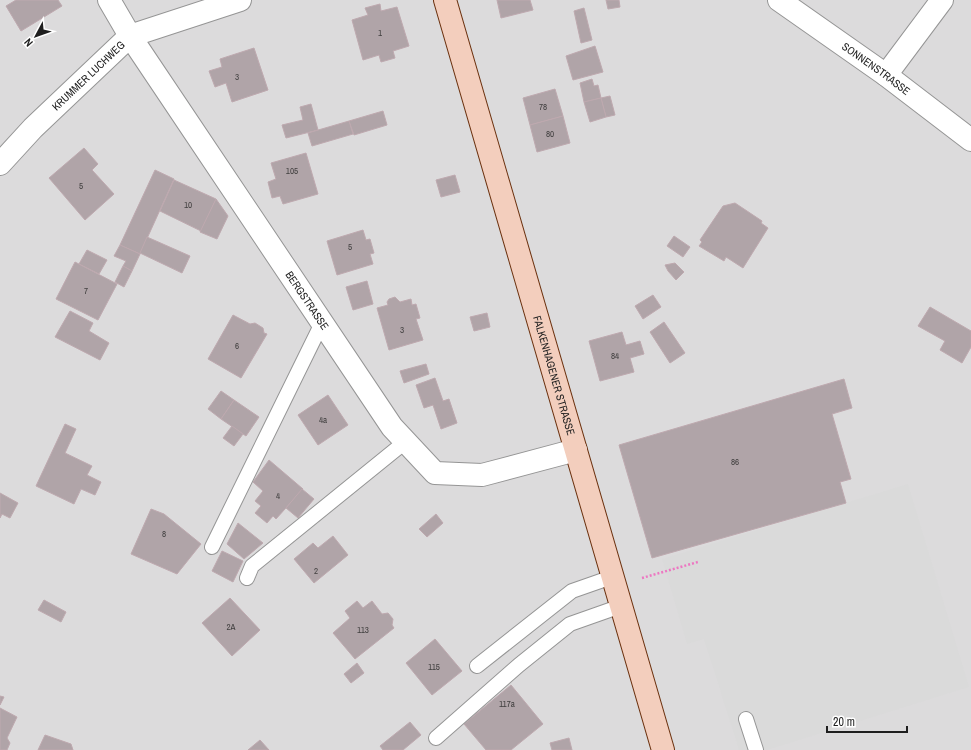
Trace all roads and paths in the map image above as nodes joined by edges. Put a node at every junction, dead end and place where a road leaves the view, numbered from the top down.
1 (109, 0) edge
2 (240, 0) edge
3 (445, 0) edge
4 (780, 0) edge
5 (942, 0) edge
6 (130, 36) junction
7 (886, 75) junction
8 (971, 140) edge
9 (0, 164) edge
10 (322, 323) junction
11 (405, 442) junction
12 (576, 450) junction
13 (212, 547) dead end
14 (698, 562) dead end
15 (612, 577) junction
16 (247, 578) dead end
17 (642, 578) dead end
18 (621, 606) junction
19 (477, 666) dead end
20 (746, 719) dead end
21 (436, 738) dead end
22 (663, 750) edge
23 (756, 750) edge

1 - 6 street, BERGSTRASSE
2 - 6 street, KRUMMER LUCHWEG
3 - 12 main road, FALKENHAGENER STRASSE
4 - 7 street, SONNENSTRASSE
5 - 7 street
6 - 9 street, KRUMMER LUCHWEG
6 - 10 street, BERGSTRASSE
7 - 8 street, SONNENSTRASSE
10 - 11 street, BERGSTRASSE
10 - 13 lane
11 - 12 street, BERGSTRASSE
11 - 16 lane
12 - 15 main road, FALKENHAGENER STRASSE
14 - 17 path
15 - 18 main road, FALKENHAGENER STRASSE
15 - 19 lane
18 - 21 lane
18 - 22 main road, FALKENHAGENER STRASSE
20 - 23 lane

